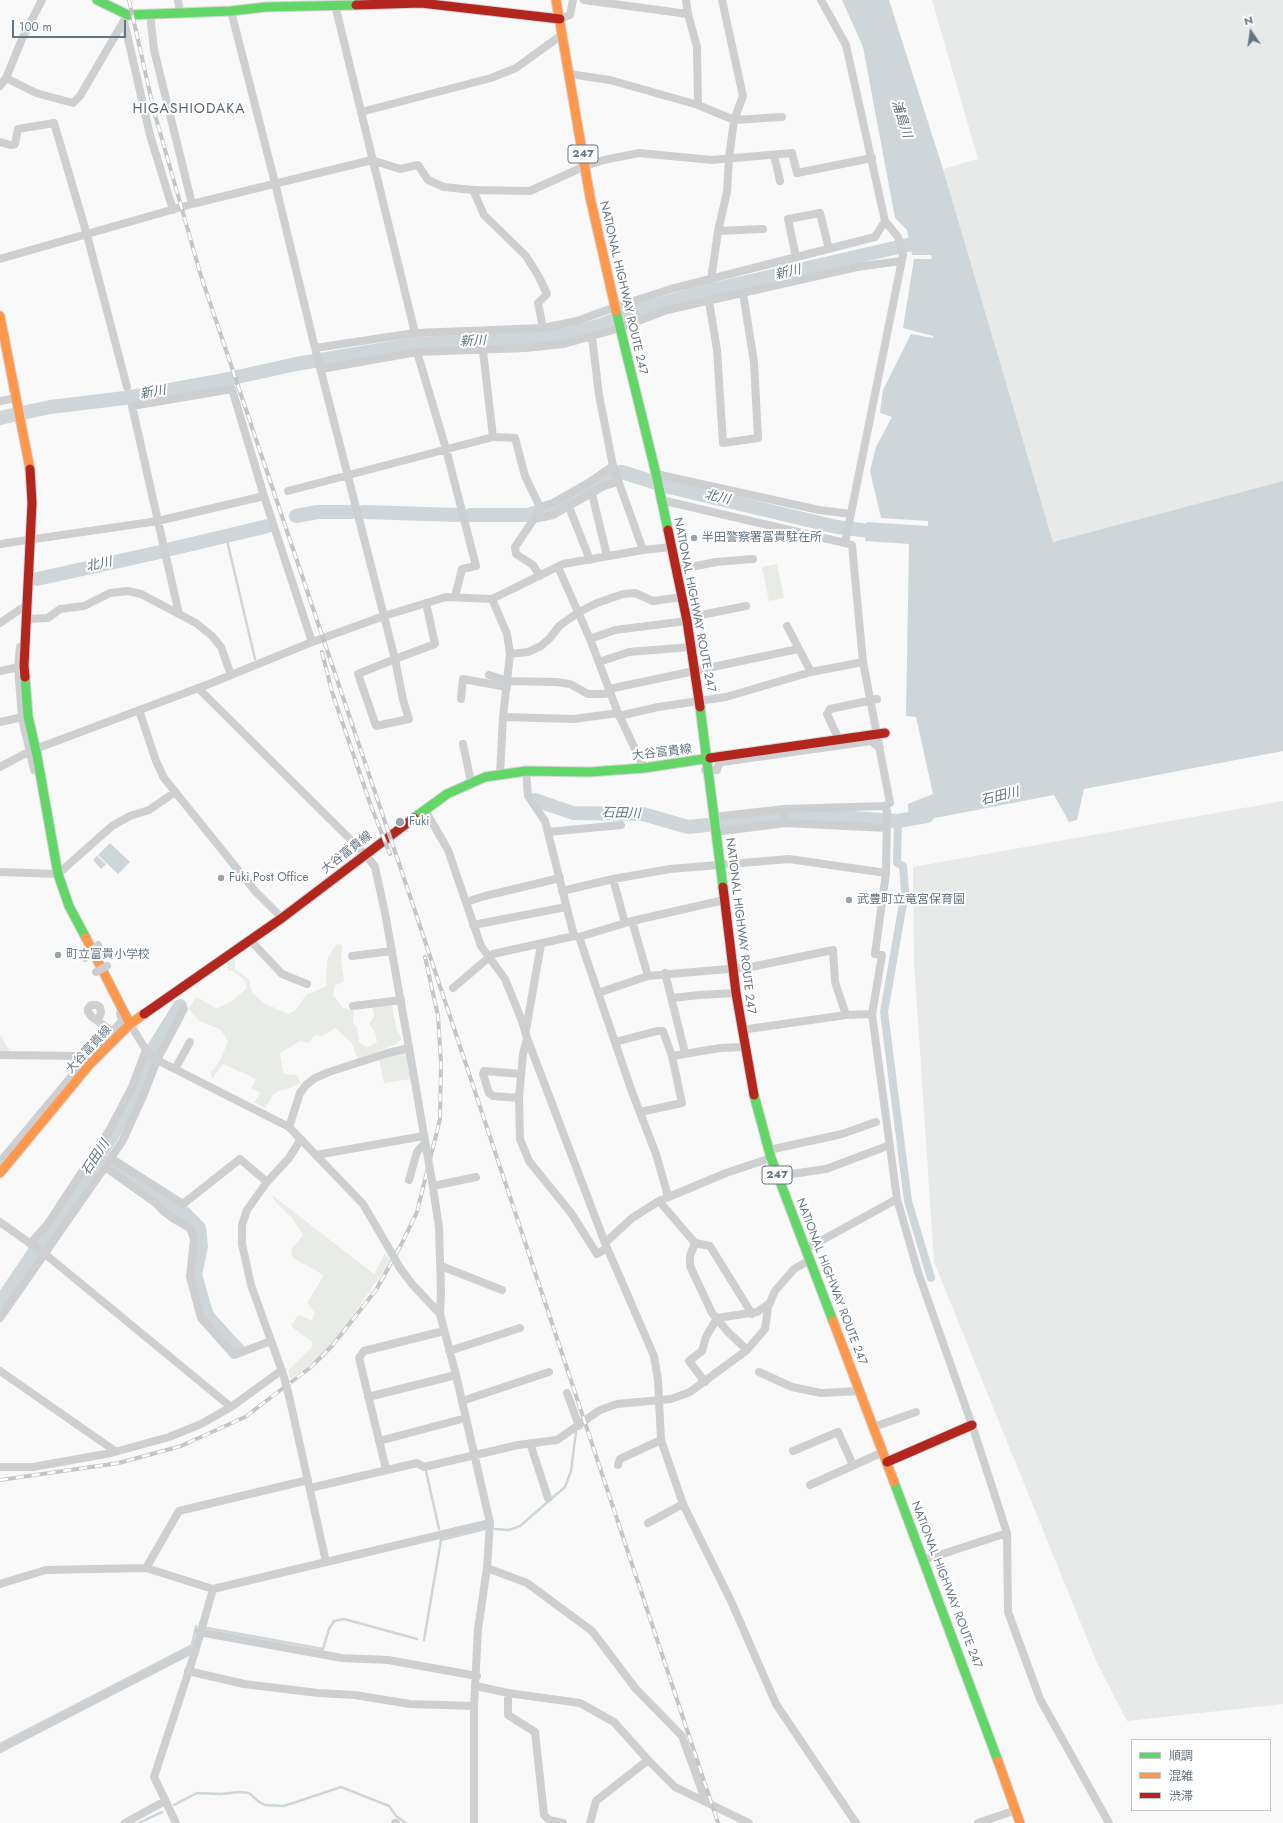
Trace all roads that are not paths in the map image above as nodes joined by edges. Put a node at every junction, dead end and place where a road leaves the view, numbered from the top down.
1 (42, 0) edge
2 (97, 0) edge
3 (178, 0) edge
4 (556, 0) edge
5 (573, 0) edge
6 (584, 0) edge
7 (686, 0) edge
8 (722, 0) edge
9 (821, 0) edge
10 (364, 2) edge
11 (318, 3) edge
12 (266, 4) edge
13 (335, 5) junction
14 (231, 11) junction
15 (180, 12) junction
16 (150, 14) junction
17 (688, 14) junction
18 (126, 18) junction
19 (560, 19) junction
20 (563, 34) junction
21 (569, 74) junction
22 (6, 78) junction
23 (0, 86) edge
24 (698, 105) junction
25 (361, 112) junction
26 (782, 117) dead end
27 (734, 120) junction
28 (0, 142) edge
29 (774, 154) junction
30 (729, 158) junction
31 (872, 158) junction
32 (372, 160) junction
33 (585, 166) junction
34 (780, 181) dead end
35 (275, 183) junction
36 (473, 190) junction
37 (192, 204) junction
38 (173, 210) junction
39 (885, 221) junction
40 (763, 229) dead end
41 (718, 231) junction
42 (87, 235) junction
43 (828, 249) junction
44 (796, 257) junction
45 (902, 258) junction
46 (0, 259) edge
47 (710, 280) junction
48 (742, 293) junction
49 (709, 301) junction
50 (614, 307) junction
51 (0, 316) edge
52 (543, 328) junction
53 (620, 328) junction
54 (416, 333) junction
55 (592, 337) junction
56 (315, 348) junction
57 (483, 351) junction
58 (417, 352) junction
59 (321, 369) junction
60 (127, 387) dead end
61 (0, 401) edge
62 (15, 402) junction
63 (493, 437) junction
64 (446, 449) junction
65 (612, 466) junction
66 (656, 474) junction
67 (348, 475) junction
68 (618, 482) junction
69 (288, 491) dead end
70 (592, 494) junction
71 (264, 496) junction
72 (661, 497) junction
73 (540, 507) junction
74 (570, 507) junction
75 (850, 517) junction
76 (534, 519) junction
77 (158, 521) junction
78 (29, 539) junction
79 (846, 539) junction
80 (0, 544) edge
81 (671, 547) junction
82 (643, 550) junction
83 (607, 556) junction
84 (753, 559) dead end
85 (590, 560) junction
86 (558, 567) junction
87 (676, 570) junction
88 (540, 576) junction
89 (682, 597) junction
90 (455, 598) junction
91 (492, 599) junction
92 (426, 603) junction
93 (746, 606) dead end
94 (24, 608) junction
95 (579, 612) junction
96 (179, 614) junction
97 (384, 616) junction
98 (26, 619) junction
99 (687, 620) junction
100 (0, 623) edge
101 (787, 626) dead end
102 (590, 639) junction
103 (312, 642) junction
104 (691, 647) junction
105 (798, 649) junction
106 (510, 654) junction
107 (395, 659) junction
108 (599, 662) junction
109 (863, 662) junction
110 (21, 666) junction
111 (0, 671) edge
112 (695, 671) junction
113 (811, 672) junction
114 (231, 675) junction
115 (489, 675) dead end
116 (508, 684) junction
117 (198, 688) junction
118 (610, 691) junction
119 (462, 699) dead end
120 (874, 700) junction
121 (699, 701) junction
122 (139, 710) junction
123 (618, 714) junction
124 (25, 717) junction
125 (503, 717) junction
126 (0, 722) edge
127 (881, 734) junction
128 (839, 740) junction
129 (463, 744) dead end
130 (880, 748) junction
131 (33, 750) junction
132 (721, 757) junction
133 (706, 760) junction
134 (0, 767) edge
135 (644, 768) junction
136 (705, 770) junction
137 (526, 771) junction
138 (500, 774) junction
139 (471, 782) junction
140 (174, 792) junction
141 (885, 806) junction
142 (784, 809) junction
143 (424, 810) junction
144 (713, 817) junction
145 (786, 823) junction
146 (621, 825) dead end
147 (887, 828) junction
148 (548, 832) junction
149 (715, 832) junction
150 (366, 855) junction
151 (720, 866) junction
152 (0, 872) edge
153 (886, 873) junction
154 (56, 875) junction
155 (560, 878) junction
156 (613, 879) junction
157 (562, 891) junction
158 (724, 900) junction
159 (466, 902) junction
160 (566, 907) junction
161 (282, 918) junction
162 (629, 922) junction
163 (473, 925) junction
164 (577, 936) junction
165 (250, 940) junction
166 (541, 944) junction
167 (98, 945) dead end
168 (392, 951) junction
169 (352, 956) dead end
170 (489, 957) junction
171 (85, 958) dead end
172 (107, 966) dead end
173 (734, 969) junction
174 (96, 972) dead end
175 (665, 973) junction
176 (648, 976) junction
177 (307, 984) dead end
178 (453, 988) dead end
179 (598, 992) junction
180 (736, 993) junction
181 (672, 998) junction
182 (401, 1000) junction
183 (354, 1006) dead end
184 (184, 1009) dead end
185 (122, 1012) junction
186 (872, 1014) junction
187 (846, 1015) junction
188 (98, 1020) dead end
189 (130, 1024) junction
190 (118, 1030) junction
191 (742, 1030) junction
192 (527, 1035) junction
193 (190, 1042) dead end
194 (615, 1042) junction
195 (744, 1047) junction
196 (409, 1048) junction
197 (146, 1050) junction
198 (685, 1053) junction
199 (0, 1055) edge
200 (672, 1056) junction
201 (157, 1060) junction
202 (87, 1062) junction
203 (175, 1069) junction
204 (521, 1074) junction
205 (519, 1098) junction
206 (640, 1112) junction
207 (876, 1122) dead end
208 (289, 1127) junction
209 (760, 1138) dead end
210 (301, 1139) junction
211 (425, 1140) junction
212 (890, 1145) junction
213 (316, 1156) junction
214 (768, 1156) junction
215 (111, 1158) junction
216 (0, 1162) edge
217 (106, 1167) junction
218 (0, 1172) edge
219 (476, 1176) dead end
220 (778, 1176) junction
221 (409, 1180) dead end
222 (267, 1182) junction
223 (432, 1183) junction
224 (668, 1196) junction
225 (897, 1199) junction
226 (659, 1200) junction
227 (0, 1222) edge
228 (695, 1243) junction
229 (32, 1245) junction
230 (606, 1245) junction
231 (806, 1250) junction
232 (45, 1254) junction
233 (807, 1261) junction
234 (441, 1266) junction
235 (502, 1290) dead end
236 (770, 1303) junction
237 (440, 1314) junction
238 (752, 1314) junction
239 (0, 1318) edge
240 (717, 1318) junction
241 (520, 1328) dead end
242 (444, 1331) junction
243 (271, 1341) junction
244 (747, 1350) junction
245 (450, 1351) junction
246 (0, 1371) edge
247 (549, 1372) dead end
248 (758, 1372) dead end
249 (283, 1374) junction
250 (456, 1375) junction
251 (705, 1382) junction
252 (860, 1391) junction
253 (567, 1393) dead end
254 (368, 1397) junction
255 (659, 1399) junction
256 (462, 1401) junction
257 (231, 1406) junction
258 (916, 1412) dead end
259 (466, 1418) junction
260 (972, 1425) junction
261 (579, 1426) junction
262 (874, 1427) junction
263 (661, 1440) junction
264 (379, 1441) junction
265 (530, 1443) junction
266 (793, 1451) dead end
267 (115, 1452) junction
268 (883, 1452) junction
269 (475, 1456) junction
270 (887, 1462) junction
271 (618, 1465) dead end
272 (853, 1465) junction
273 (0, 1467) edge
274 (386, 1469) junction
275 (309, 1484) junction
276 (810, 1485) dead end
277 (548, 1498) dead end
278 (683, 1504) junction
279 (490, 1523) junction
280 (648, 1523) dead end
281 (1007, 1533) junction
282 (924, 1560) junction
283 (326, 1562) junction
284 (146, 1568) junction
285 (487, 1568) junction
286 (0, 1584) edge
287 (213, 1589) junction
288 (200, 1632) junction
289 (195, 1652) junction
290 (188, 1671) junction
291 (477, 1676) junction
292 (476, 1686) junction
293 (508, 1693) junction
294 (474, 1706) junction
295 (0, 1749) edge
296 (648, 1760) junction
297 (165, 1801) junction
298 (706, 1802) junction
299 (1016, 1810) junction
300 (125, 1823) edge
301 (176, 1823) edge
302 (474, 1823) edge
303 (563, 1823) edge
304 (590, 1823) edge
305 (750, 1823) edge
306 (856, 1823) edge
307 (978, 1823) edge
308 (1020, 1823) edge
309 (1109, 1823) edge

1 - 22 street
2 - 18 main road
3 - 15 street
4 - 19 main road, NATIONAL HIGHWAY ROUTE 247 / 247
5 - 19 street
6 - 17 street
7 - 17 street
8 - 27 street
9 - 31 street
10 - 13 main road
10 - 19 main road
11 - 12 main road
11 - 13 main road
12 - 14 main road
13 - 25 street
14 - 15 main road
14 - 35 street
15 - 16 main road
16 - 18 main road
16 - 37 street
17 - 24 street
18 - 22 street
18 - 38 street
19 - 20 main road, NATIONAL HIGHWAY ROUTE 247 / 247
20 - 21 main road, NATIONAL HIGHWAY ROUTE 247 / 247
20 - 25 street
21 - 24 street
21 - 33 main road, NATIONAL HIGHWAY ROUTE 247 / 247
22 - 23 street
24 - 27 street
25 - 32 street
26 - 27 street
27 - 30 street
28 - 42 street
29 - 30 street
29 - 31 street
29 - 34 street
30 - 33 street
30 - 41 street
31 - 39 street
32 - 35 street
32 - 36 street
32 - 54 street
33 - 36 street
33 - 50 main road, NATIONAL HIGHWAY ROUTE 247 / 247
35 - 37 street
35 - 56 street
36 - 52 street
37 - 38 street
38 - 42 street
39 - 43 street
39 - 45 street
40 - 41 street
41 - 47 street
42 - 46 street
42 - 60 street
43 - 44 street
43 - 44 street
44 - 47 street
45 - 48 street
45 - 75 street
47 - 50 street
48 - 49 street
48 - 49 street
49 - 53 street
50 - 52 street
50 - 53 main road, NATIONAL HIGHWAY ROUTE 247 / 247
51 - 62 main road
52 - 54 street
53 - 55 street
53 - 66 main road, NATIONAL HIGHWAY ROUTE 247 / 247
54 - 56 street
55 - 57 street
55 - 65 street
56 - 59 street
57 - 58 street
57 - 63 street
58 - 59 street
58 - 64 street
59 - 67 street
61 - 62 street
62 - 78 main road
63 - 64 street
63 - 73 street
64 - 67 street
64 - 90 street
65 - 68 street
65 - 73 street
66 - 72 main road, NATIONAL HIGHWAY ROUTE 247 / 247
66 - 75 street
67 - 69 street
67 - 97 street
68 - 70 street
68 - 82 street
70 - 74 street
70 - 83 street
71 - 77 street
71 - 77 street
71 - 103 street
72 - 79 street
72 - 81 main road, NATIONAL HIGHWAY ROUTE 247 / 247
73 - 76 street
74 - 76 street
74 - 85 street
75 - 79 street
76 - 88 street
77 - 78 street
77 - 96 street
78 - 80 street
78 - 94 main road
79 - 109 street
81 - 82 street
81 - 87 main road, NATIONAL HIGHWAY ROUTE 247 / 247
82 - 83 street
83 - 85 street
84 - 87 street
85 - 86 street
86 - 88 street
86 - 95 street
87 - 89 main road, NATIONAL HIGHWAY ROUTE 247 / 247
88 - 91 street
89 - 95 street
89 - 99 main road, NATIONAL HIGHWAY ROUTE 247 / 247
90 - 91 street
90 - 92 street
91 - 106 street
92 - 97 street
92 - 107 street
93 - 99 street
94 - 98 main road
94 - 100 street
94 - 110 street
95 - 102 street
95 - 106 street
96 - 98 street
96 - 114 street
97 - 103 street
97 - 107 street
98 - 110 main road
99 - 102 street
99 - 104 main road, NATIONAL HIGHWAY ROUTE 247 / 247
101 - 105 street
102 - 108 street
103 - 114 street
104 - 108 street
104 - 112 main road, NATIONAL HIGHWAY ROUTE 247 / 247
105 - 112 street
105 - 113 street
106 - 116 street
107 - 107 street
108 - 118 street
109 - 113 street
109 - 120 street
110 - 111 street
110 - 124 main road
112 - 118 street
112 - 121 main road, NATIONAL HIGHWAY ROUTE 247 / 247
113 - 121 street
114 - 117 street
115 - 116 street
116 - 118 street
116 - 119 street
116 - 125 street
117 - 122 street
117 - 150 street
118 - 123 street
120 - 127 street
120 - 128 street
121 - 123 street
121 - 133 main road, NATIONAL HIGHWAY ROUTE 247 / 247
122 - 131 street
122 - 140 street
123 - 125 street
123 - 135 street
124 - 126 street
124 - 131 main road
125 - 138 street
127 - 128 main road, 大谷富貴線
127 - 130 street
128 - 132 main road, 大谷富貴線
129 - 139 street
130 - 132 street
130 - 141 street
131 - 134 street
131 - 154 main road
132 - 133 main road, 大谷富貴線
132 - 136 street
133 - 135 main road, 大谷富貴線
133 - 136 main road, NATIONAL HIGHWAY ROUTE 247 / 247
135 - 137 main road, 大谷富貴線
136 - 144 main road, NATIONAL HIGHWAY ROUTE 247 / 247
137 - 138 main road, 大谷富貴線
137 - 148 street
138 - 139 main road, 大谷富貴線
139 - 143 main road, 大谷富貴線
140 - 154 street
140 - 161 street
141 - 142 street
141 - 147 street
142 - 144 street
142 - 145 street
143 - 150 main road, 大谷富貴線
143 - 159 street
144 - 149 main road, NATIONAL HIGHWAY ROUTE 247 / 247
145 - 147 street
145 - 149 street
146 - 148 street
147 - 153 street
148 - 155 street
149 - 151 main road, NATIONAL HIGHWAY ROUTE 247 / 247
150 - 161 main road, 大谷富貴線
150 - 168 street
151 - 153 street
151 - 156 street
151 - 158 main road, NATIONAL HIGHWAY ROUTE 247 / 247
152 - 154 street
153 - 186 street
154 - 185 main road
155 - 157 street
155 - 159 street
156 - 157 street
156 - 162 street
157 - 160 street
158 - 162 street
158 - 173 main road, NATIONAL HIGHWAY ROUTE 247 / 247
159 - 163 street
160 - 163 street
160 - 164 street
161 - 165 main road, 大谷富貴線
162 - 164 street
162 - 176 street
163 - 170 street
164 - 166 street
164 - 179 street
165 - 177 street
165 - 189 main road, 大谷富貴線
166 - 170 street
166 - 192 street
167 - 171 street, bridge
168 - 169 street
168 - 182 street
170 - 178 street
170 - 192 street
172 - 174 street, bridge
173 - 175 street
173 - 180 main road, NATIONAL HIGHWAY ROUTE 247 / 247
173 - 187 street
175 - 176 street
175 - 181 street
176 - 179 street
179 - 194 street
180 - 181 street
180 - 191 main road, NATIONAL HIGHWAY ROUTE 247 / 247
181 - 198 street
182 - 183 street
182 - 196 street
184 - 201 street
185 - 189 main road
185 - 190 street
186 - 187 street
186 - 212 street
187 - 191 street
188 - 190 street
189 - 190 main road, 大谷富貴線
189 - 197 street
190 - 202 main road, 大谷富貴線
191 - 195 main road, NATIONAL HIGHWAY ROUTE 247 / 247
192 - 204 street
192 - 230 street
193 - 203 street
194 - 200 street
194 - 206 street
195 - 198 street
195 - 214 main road, NATIONAL HIGHWAY ROUTE 247 / 247
196 - 208 street
196 - 211 street
197 - 201 street
197 - 229 street
198 - 200 street
199 - 202 street
200 - 206 street
201 - 203 street
201 - 215 street
202 - 216 street
202 - 218 main road, 大谷富貴線
203 - 208 street
204 - 205 street
204 - 205 street
205 - 230 street
206 - 224 street
207 - 214 street
208 - 210 street
209 - 214 street
210 - 213 street
210 - 222 street
211 - 213 street
211 - 221 street
211 - 223 street, bridge
212 - 220 street
212 - 225 street
213 - 237 street, bridge
214 - 220 main road, NATIONAL HIGHWAY ROUTE 247 / 247
214 - 224 street
214 - 233 street
215 - 217 street
215 - 222 street
217 - 232 street
217 - 243 street
219 - 223 street
220 - 231 main road, NATIONAL HIGHWAY ROUTE 247 / 247
222 - 243 street
223 - 234 street
224 - 226 street
225 - 231 street
225 - 260 street
226 - 228 street
226 - 230 street
227 - 229 street
228 - 238 street
228 - 240 street
229 - 232 street
230 - 255 street
231 - 233 main road, NATIONAL HIGHWAY ROUTE 247 / 247
232 - 239 street
232 - 257 street
233 - 236 street
233 - 252 main road, NATIONAL HIGHWAY ROUTE 247 / 247
234 - 235 street
234 - 237 street
236 - 238 street
236 - 244 street
237 - 242 street
238 - 240 street
240 - 244 street
240 - 251 street
241 - 245 street
242 - 245 street
242 - 254 street
243 - 249 street
244 - 251 street
245 - 250 street
246 - 267 street
247 - 256 street
248 - 252 street
249 - 257 street
249 - 275 street, bridge
250 - 254 street
250 - 256 street
251 - 255 street
252 - 262 main road, NATIONAL HIGHWAY ROUTE 247 / 247
253 - 261 street
254 - 264 street
255 - 261 street
255 - 263 street
256 - 259 street
257 - 267 street
258 - 262 street
259 - 264 street
259 - 269 street
260 - 270 main road
260 - 281 street
261 - 265 street
262 - 268 main road, NATIONAL HIGHWAY ROUTE 247 / 247
263 - 271 street
263 - 278 street
264 - 274 street
265 - 269 street
265 - 277 street
266 - 272 street
267 - 273 street
268 - 270 main road, NATIONAL HIGHWAY ROUTE 247 / 247
268 - 272 street
269 - 274 street
269 - 279 street
270 - 282 main road, NATIONAL HIGHWAY ROUTE 247 / 247
272 - 276 street
274 - 275 street
275 - 283 street
275 - 284 street
278 - 280 street
278 - 306 street
279 - 283 street
279 - 285 street
281 - 282 street
281 - 309 street
282 - 299 main road, NATIONAL HIGHWAY ROUTE 247 / 247
283 - 287 street
284 - 286 street
284 - 287 street
285 - 291 street
285 - 298 street
287 - 288 street
288 - 289 street
288 - 291 street
289 - 290 street
289 - 295 street
290 - 294 street
290 - 297 street
291 - 292 street
292 - 293 street
292 - 294 street
293 - 296 street
293 - 303 street
294 - 302 street
296 - 298 street
296 - 304 street
297 - 300 street
297 - 301 street
298 - 305 street
299 - 307 street
299 - 308 main road, NATIONAL HIGHWAY ROUTE 247 / 247

